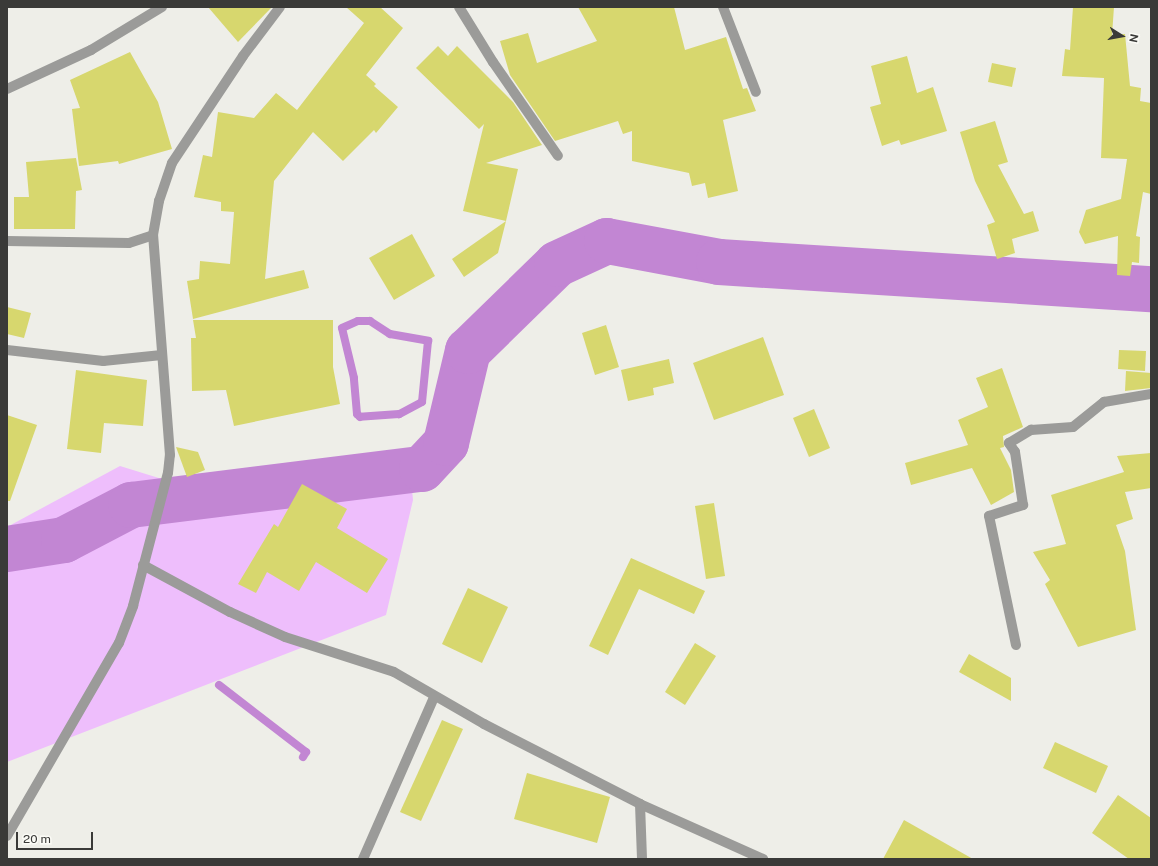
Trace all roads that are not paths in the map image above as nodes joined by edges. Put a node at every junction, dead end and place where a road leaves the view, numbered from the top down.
1 (162, 7) edge
2 (280, 7) edge
3 (459, 7) edge
4 (723, 7) edge
5 (7, 89) edge
6 (756, 92) dead end
7 (558, 156) dead end
8 (152, 235) junction
9 (7, 241) edge
10 (7, 350) edge
11 (162, 355) junction
12 (1151, 394) edge
13 (143, 565) junction
14 (1016, 644) dead end
15 (434, 697) junction
16 (640, 804) junction
17 (7, 836) edge
18 (363, 859) edge
19 (642, 859) edge
20 (763, 859) edge

1 - 5 street
2 - 8 street
3 - 7 street
4 - 6 street
8 - 9 street
8 - 11 street
10 - 11 street
11 - 13 street
12 - 14 street
13 - 15 street
13 - 17 street
15 - 16 street
15 - 18 street
16 - 19 street
16 - 20 street

